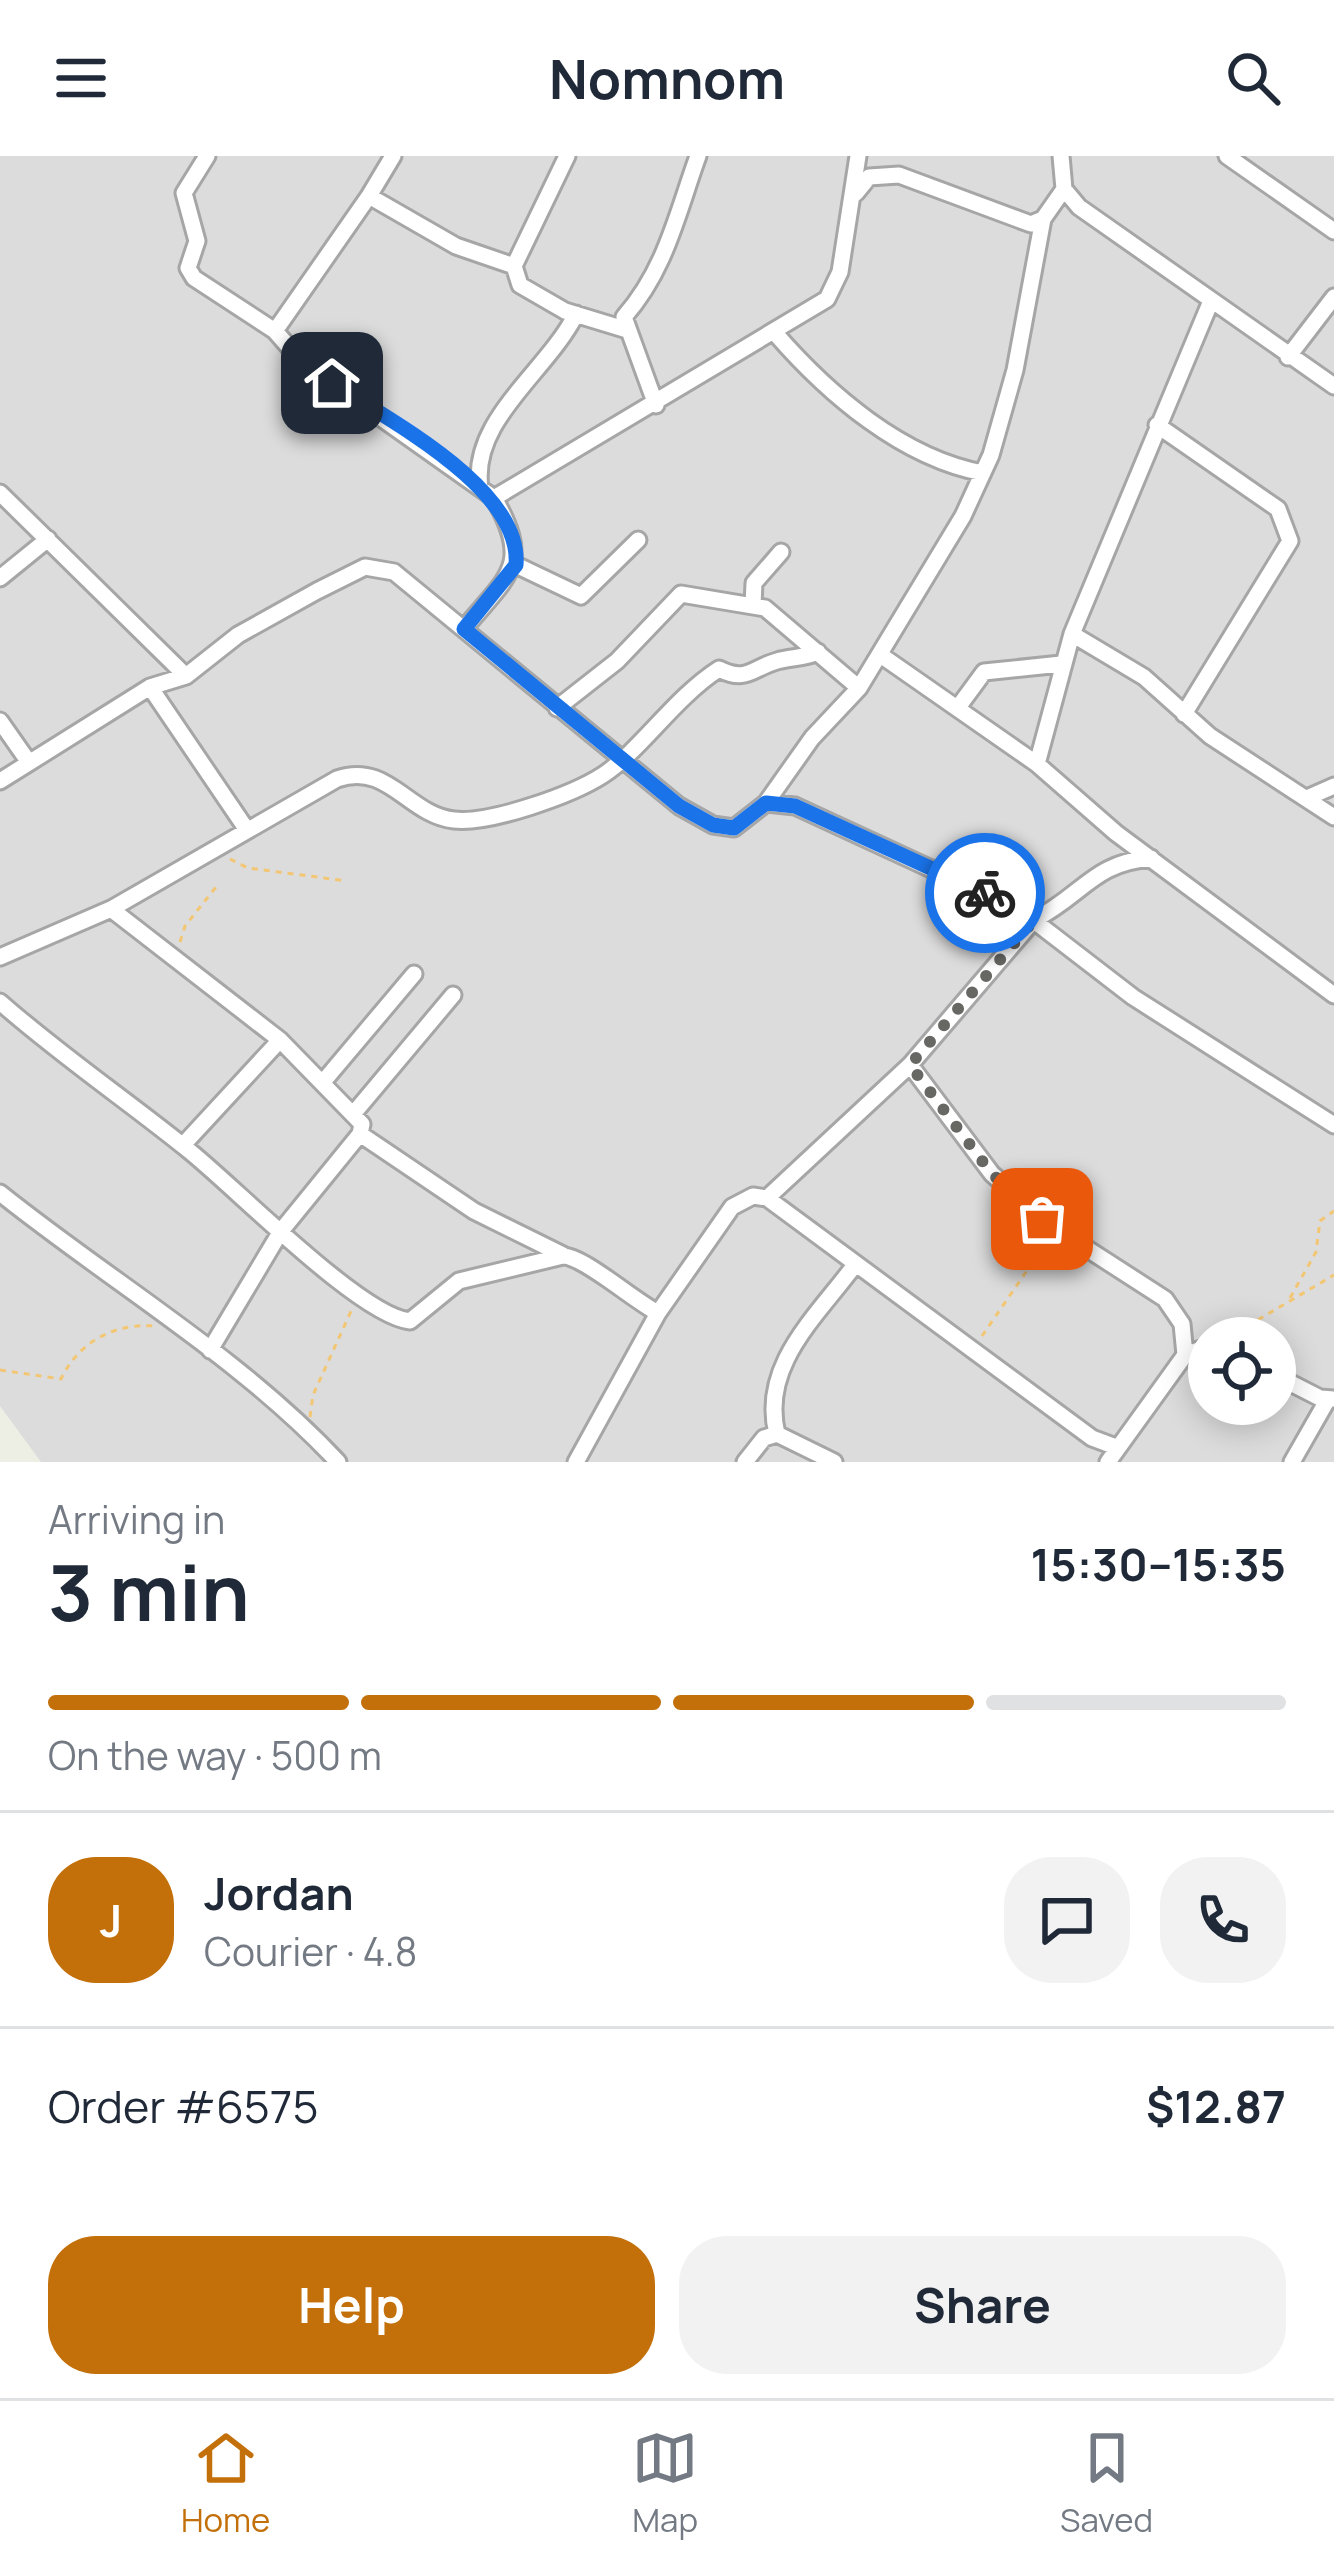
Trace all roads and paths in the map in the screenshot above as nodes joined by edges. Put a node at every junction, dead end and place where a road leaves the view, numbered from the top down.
1 (207, 156) edge
2 (393, 156) edge
3 (568, 156) edge
4 (698, 156) edge
5 (858, 156) edge
6 (1061, 156) edge
7 (1227, 156) edge
8 (1064, 189) junction
9 (854, 195) junction
10 (368, 196) junction
11 (1043, 219) junction
12 (1334, 231) edge
13 (514, 266) junction
14 (1334, 297) edge
15 (1211, 302) junction
16 (576, 314) junction
17 (624, 329) junction
18 (275, 331) junction
19 (775, 333) junction
20 (1288, 357) junction
21 (1334, 386) edge
22 (656, 405) junction
23 (1157, 425) junction
24 (983, 473) junction
25 (480, 488) junction
26 (0, 493) edge
27 (494, 498) junction
28 (48, 539) junction
29 (638, 540) dead end
30 (781, 552) dead end
31 (516, 565) junction
32 (0, 578) edge
33 (753, 604) junction
34 (464, 629) junction
35 (1072, 634) junction
36 (818, 652) junction
37 (882, 656) junction
38 (1061, 664) junction
39 (187, 676) junction
40 (150, 687) junction
41 (859, 688) junction
42 (958, 706) junction
43 (557, 708) junction
44 (1184, 714) junction
45 (0, 721) edge
46 (620, 758) junction
47 (28, 761) junction
48 (1037, 764) junction
49 (0, 781) edge
50 (1334, 786) edge
51 (1309, 797) junction
52 (766, 803) junction
53 (1334, 817) edge
54 (247, 830) junction
55 (213, 849) junction
56 (1151, 858) junction
57 (347, 881) dead end
58 (216, 887) dead end
59 (111, 909) junction
60 (1034, 920) junction
61 (0, 957) edge
62 (177, 962) junction
63 (414, 974) dead end
64 (453, 995) dead end
65 (1334, 995) edge
66 (0, 1002) edge
67 (280, 1040) junction
68 (910, 1065) junction
69 (323, 1082) junction
70 (354, 1113) junction
71 (1334, 1125) edge
72 (360, 1134) junction
73 (183, 1145) junction
74 (0, 1193) edge
75 (767, 1198) junction
76 (1334, 1210) edge
77 (1054, 1228) junction
78 (281, 1231) junction
79 (563, 1256) junction
80 (854, 1266) junction
81 (1334, 1275) edge
82 (358, 1296) junction
83 (1290, 1299) junction
84 (658, 1312) junction
85 (1261, 1317) edge
86 (178, 1327) junction
87 (210, 1350) junction
88 (971, 1350) junction
89 (1188, 1354) edge
90 (1185, 1355) junction
91 (0, 1370) edge
92 (1296, 1384) edge
93 (1331, 1400) edge
94 (308, 1430) junction
95 (777, 1434) junction
96 (1112, 1454) edge
97 (338, 1462) edge
98 (576, 1462) edge
99 (745, 1462) edge
100 (834, 1462) edge
101 (1292, 1462) edge

1 - 18 street
2 - 10 street
3 - 13 street
4 - 17 street
5 - 9 street
6 - 8 street
7 - 12 street
8 - 11 street
8 - 15 street
9 - 11 street
9 - 19 street
10 - 13 street
10 - 18 street
11 - 24 street
13 - 16 street
14 - 20 street
15 - 20 street
15 - 23 street
16 - 17 street
16 - 25 street
17 - 22 street
18 - 25 street
19 - 22 street
19 - 24 street
20 - 21 street
22 - 27 street
23 - 35 street
23 - 44 street
24 - 37 street
25 - 27 street
26 - 28 street
27 - 31 street
28 - 32 street
28 - 39 street
29 - 31 street
30 - 33 street
31 - 34 street
33 - 36 street
33 - 43 street
34 - 39 street
34 - 43 street
35 - 38 street
35 - 44 street
36 - 41 street
36 - 46 street
37 - 41 street
37 - 42 street
38 - 42 street
38 - 48 street
39 - 40 street
40 - 47 street
40 - 54 street
41 - 52 street
42 - 48 street
43 - 46 street
44 - 51 street
45 - 47 street
46 - 52 street
46 - 54 street
47 - 49 street
48 - 56 street
50 - 51 street
51 - 53 street
52 - 60 street
54 - 55 street
55 - 57 path
55 - 59 street
56 - 60 street
56 - 65 street
58 - 62 path
59 - 61 street
59 - 62 street
60 - 68 street
60 - 71 street
62 - 67 street
63 - 69 street
64 - 70 street
66 - 73 street
67 - 69 street
67 - 73 street
68 - 75 street
68 - 77 street
69 - 70 street
70 - 72 street
72 - 78 street
72 - 79 street
73 - 78 street
74 - 86 street
75 - 80 street
75 - 84 street
76 - 83 path
77 - 88 path
77 - 90 street
78 - 82 street
78 - 87 street
79 - 82 street
79 - 84 street
80 - 88 street
80 - 95 street
81 - 83 path
82 - 94 path
83 - 85 path
84 - 98 street
86 - 87 street
86 - 91 path
87 - 94 street
88 - 96 street
89 - 90 street
90 - 96 street
92 - 93 street
93 - 101 street
94 - 97 street
95 - 99 street
95 - 100 street

